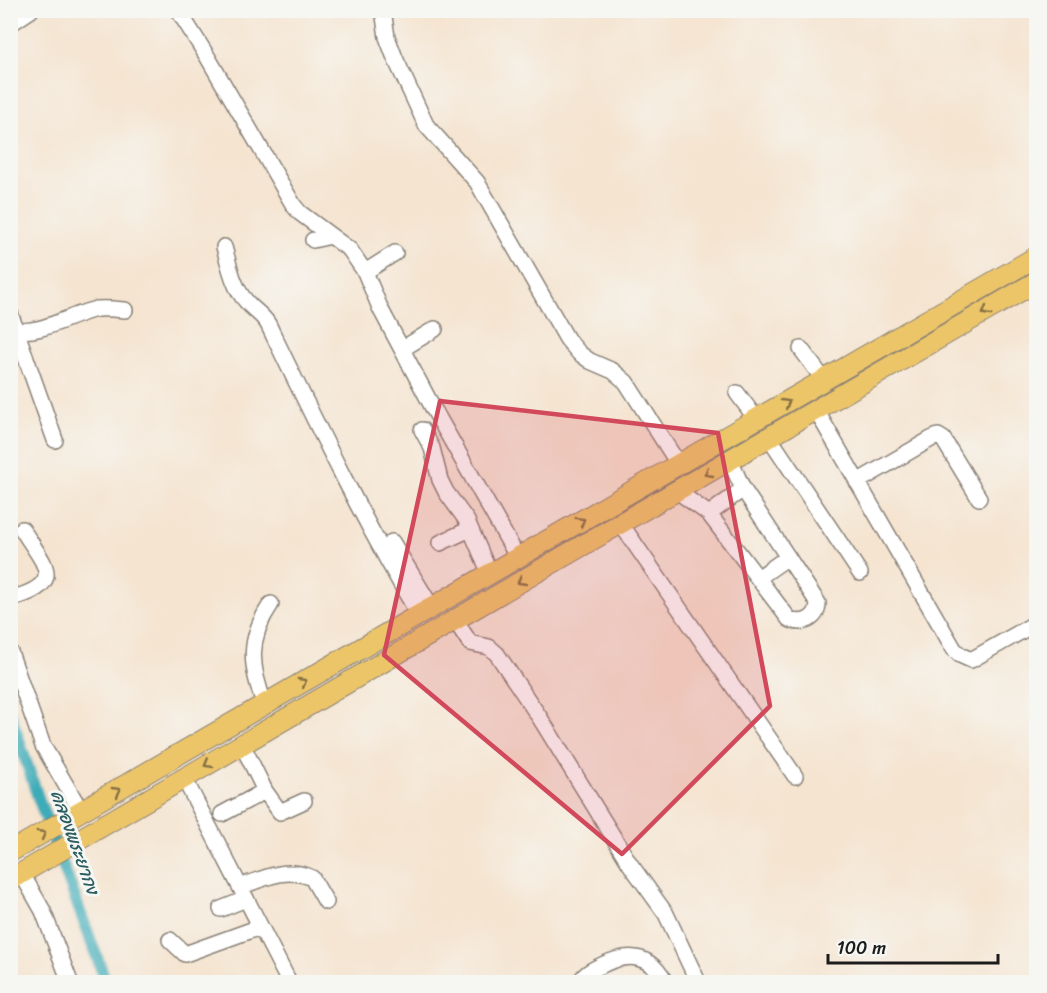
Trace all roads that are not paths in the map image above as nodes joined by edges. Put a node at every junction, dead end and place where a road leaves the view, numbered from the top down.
1 (31, 10) edge
2 (178, 10) edge
3 (384, 10) edge
4 (10, 24) edge
5 (331, 236) junction
6 (313, 240) dead end
7 (224, 247) dead end
8 (395, 253) dead end
9 (1036, 257) edge
10 (365, 272) junction
11 (1036, 282) edge
12 (125, 310) dead end
13 (10, 313) edge
14 (16, 329) junction
15 (435, 329) dead end
16 (402, 349) junction
17 (801, 349) dead end
18 (824, 380) junction
19 (737, 393) dead end
20 (816, 410) junction
21 (757, 420) junction
22 (422, 430) dead end
23 (770, 437) junction
24 (55, 440) dead end
25 (730, 460) junction
26 (679, 465) junction
27 (857, 482) junction
28 (743, 489) junction
29 (677, 491) junction
30 (979, 498) dead end
31 (709, 514) junction
32 (621, 524) junction
33 (22, 529) dead end
34 (470, 529) junction
35 (549, 540) junction
36 (392, 542) dead end
37 (440, 543) dead end
38 (788, 557) junction
39 (518, 558) junction
40 (561, 558) junction
41 (860, 573) dead end
42 (490, 574) junction
43 (758, 578) junction
44 (10, 599) edge
45 (271, 604) dead end
46 (426, 611) junction
47 (455, 620) junction
48 (1036, 623) edge
49 (10, 652) edge
50 (265, 705) junction
51 (242, 744) junction
52 (795, 776) dead end
53 (184, 778) junction
54 (264, 791) junction
55 (304, 801) dead end
56 (222, 814) dead end
57 (74, 816) junction
58 (14, 850) edge
59 (20, 875) edge
60 (243, 893) junction
61 (326, 902) dead end
62 (221, 909) dead end
63 (260, 927) junction
64 (170, 940) dead end
65 (70, 982) edge
66 (289, 982) edge
67 (580, 982) edge
68 (665, 982) edge
69 (698, 982) edge

1 - 4 street
2 - 5 street
3 - 26 street
5 - 6 street
5 - 10 street
7 - 46 street
8 - 10 street
9 - 18 main road
10 - 16 street
11 -> 20 main road
12 - 14 street
13 - 14 street
14 - 24 street
15 - 16 street
16 - 39 street
17 - 18 street
21 -> 18 main road
19 - 21 street
20 - 23 main road
20 - 27 street
21 - 26 main road
22 - 34 street
23 - 25 main road
23 - 41 street
25 - 28 street
25 -> 29 main road
35 -> 26 main road
27 - 30 street
27 - 48 street
28 - 31 street
28 - 38 street
29 - 31 street
29 - 32 main road
31 - 43 street
32 - 40 main road
32 - 52 street
33 - 44 street
34 - 37 street
34 - 42 street
35 - 39 main road
35 - 40 main road
36 - 46 street
38 - 43 street
38 - 43 street
39 - 42 main road
40 -> 47 main road
42 - 46 main road
45 - 50 street
50 -> 46 main road
47 - 51 main road
47 - 69 street
49 - 57 street
57 -> 50 main road
51 -> 53 main road
51 - 54 street
53 - 59 main road
53 - 60 street
54 - 55 street
54 - 56 street
58 -> 57 main road
59 - 65 street
60 - 61 street
60 - 62 street
60 - 63 street
63 - 64 street
63 - 66 street
67 - 68 street

